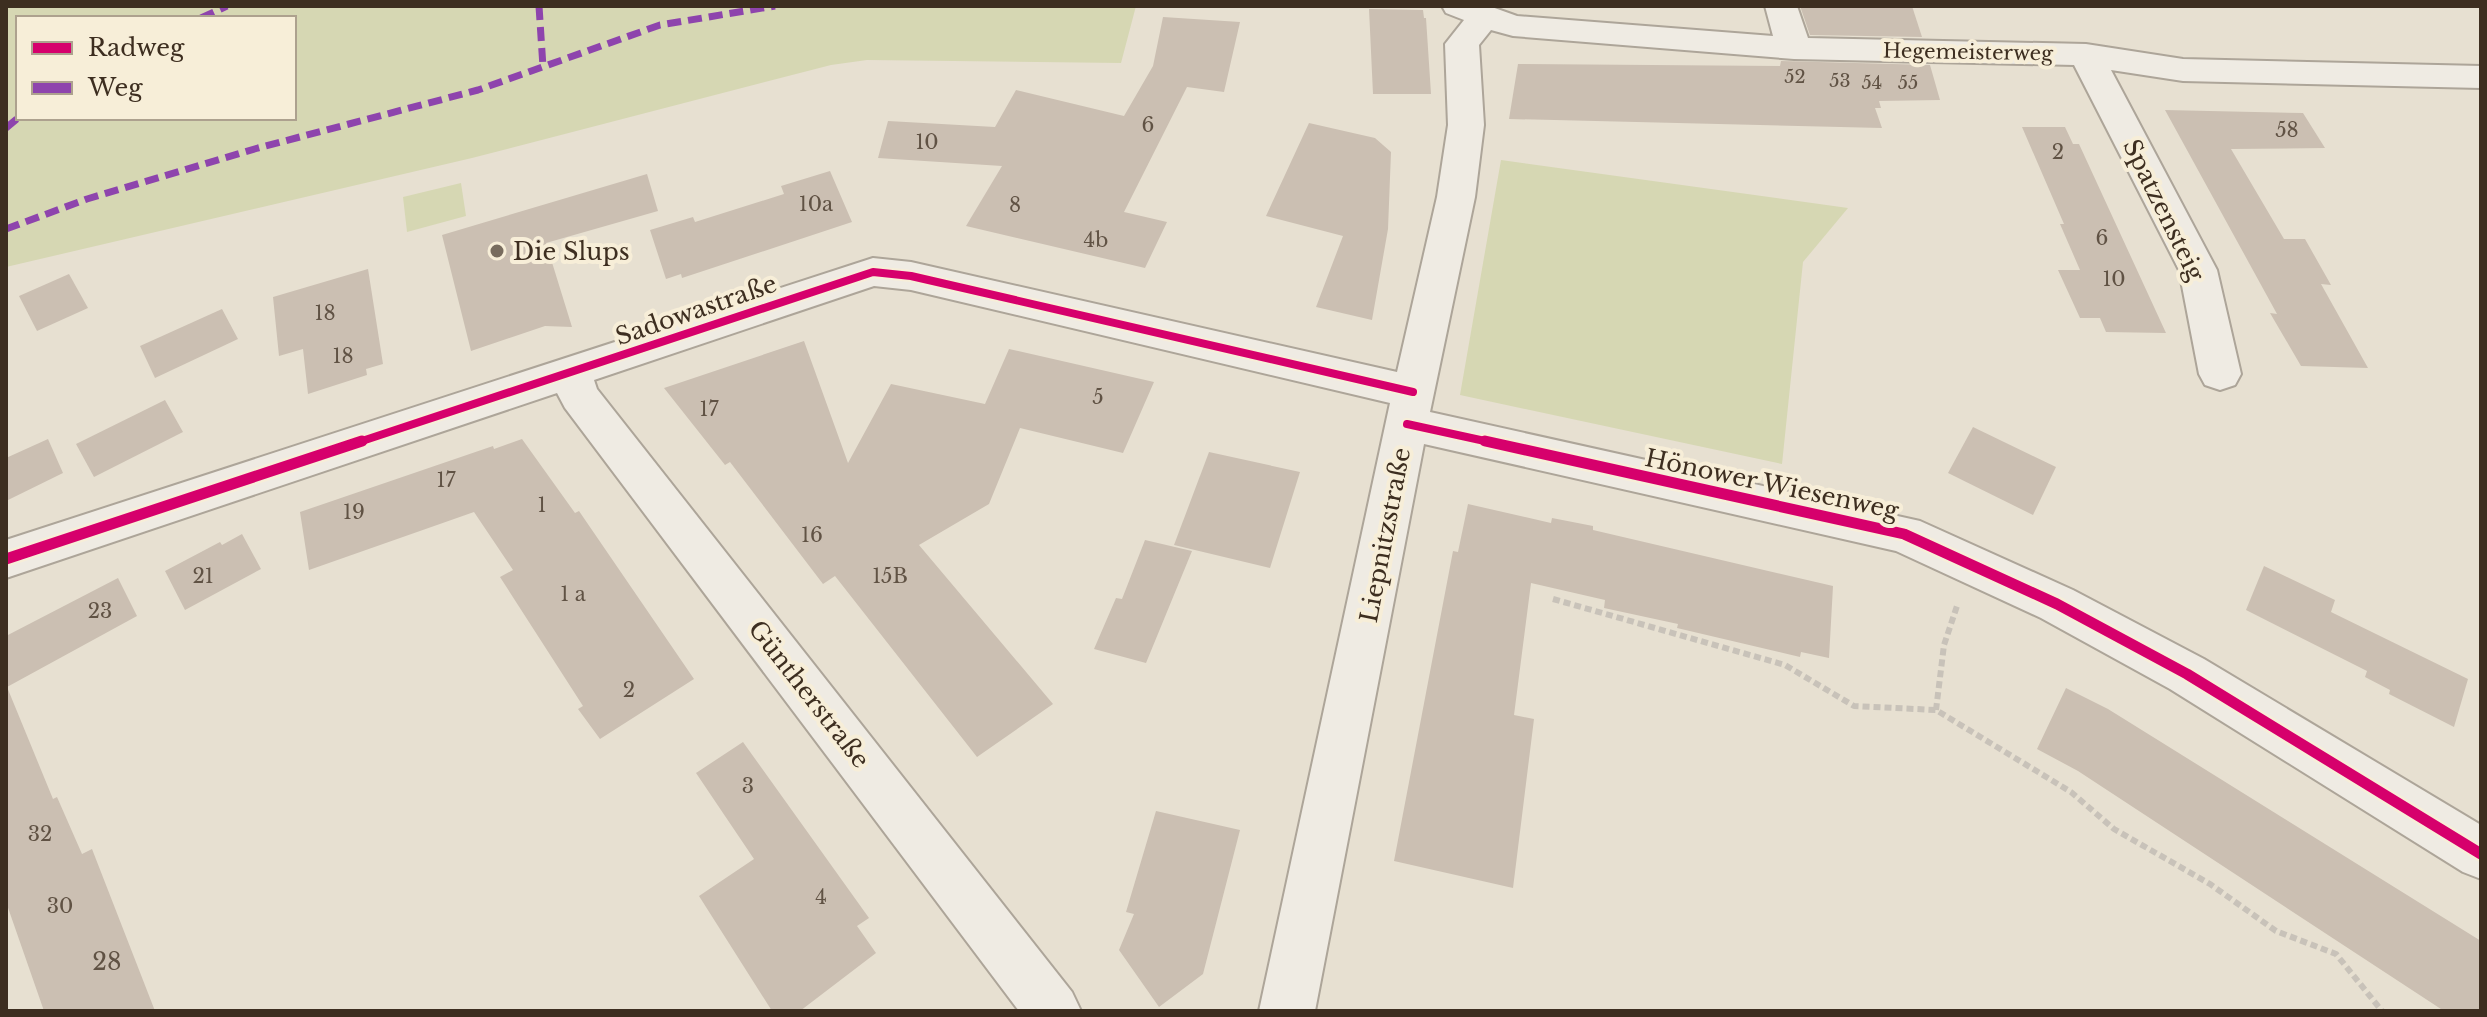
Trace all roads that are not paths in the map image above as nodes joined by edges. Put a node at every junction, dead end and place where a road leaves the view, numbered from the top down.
1 (1781, 6) edge
2 (1471, 12) edge
3 (1794, 48) junction
4 (2086, 55) junction
5 (2481, 77) edge
6 (570, 373) junction
7 (2220, 374) dead end
8 (1410, 408) junction
9 (6, 559) edge
10 (2481, 854) edge
11 (1053, 1011) edge
12 (1287, 1011) edge

1 - 3 street
2 - 3 street, Hegemeisterweg
2 - 8 street, Liepnitzstraße
3 - 4 street, Hegemeisterweg
4 - 5 street, Hegemeisterweg
4 - 7 street, Spatzensteig
6 - 8 street, Sadowastraße
6 - 9 street, Sadowastraße
6 - 11 street, Güntherstraße
8 - 10 street, Hönower Wiesenweg
8 - 12 street, Liepnitzstraße

